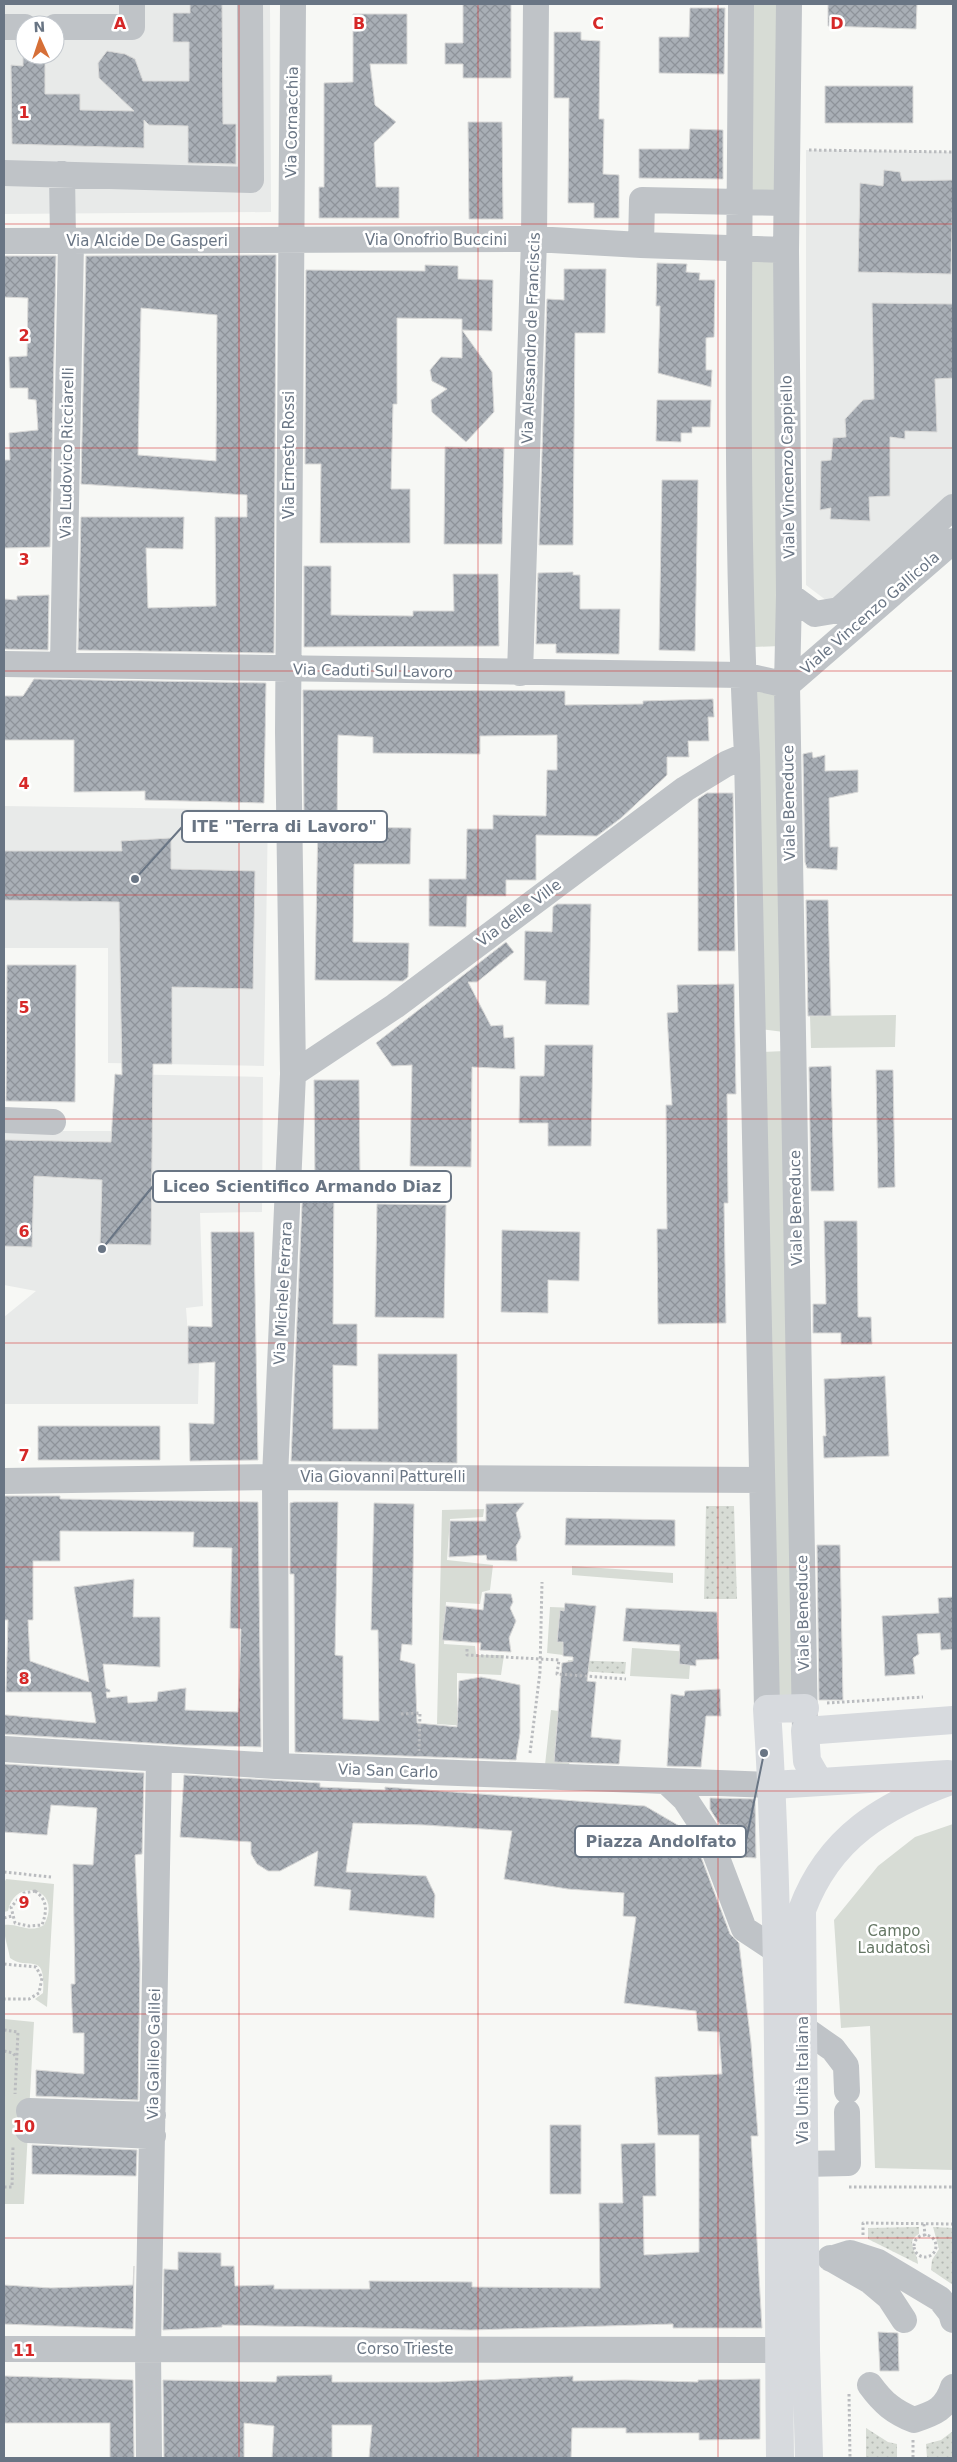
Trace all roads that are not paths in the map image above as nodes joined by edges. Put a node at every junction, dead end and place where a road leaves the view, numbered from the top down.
1 (132, 4) edge
2 (250, 4) edge
3 (293, 4) edge
4 (536, 4) edge
5 (741, 4) edge
6 (789, 4) edge
7 (65, 27) edge
8 (4, 173) edge
9 (62, 174) junction
10 (738, 203) junction
11 (786, 203) junction
12 (534, 239) junction
13 (290, 240) junction
14 (4, 241) edge
15 (67, 241) junction
16 (641, 246) junction
17 (738, 248) junction
18 (786, 250) junction
19 (953, 508) edge
20 (953, 540) edge
21 (789, 595) junction
22 (4, 664) edge
23 (63, 664) junction
24 (289, 670) junction
25 (520, 673) junction
26 (743, 675) junction
27 (786, 685) junction
28 (747, 755) junction
29 (793, 1037) junction
30 (752, 1038) junction
31 (293, 1074) junction
32 (4, 1120) edge
33 (53, 1122) dead end
34 (275, 1477) junction
35 (762, 1480) junction
36 (4, 1481) edge
37 (767, 1709) junction
38 (810, 1714) junction
39 (953, 1720) edge
40 (4, 1749) edge
41 (160, 1760) junction
42 (276, 1766) junction
43 (953, 1774) edge
44 (953, 1780) edge
45 (666, 1781) junction
46 (818, 1782) junction
47 (773, 1785) junction
48 (776, 1950) junction
49 (803, 2028) junction
50 (29, 2120) dead end
51 (153, 2125) junction
52 (804, 2164) junction
53 (818, 2257) junction
54 (904, 2320) dead end
55 (953, 2320) edge
56 (4, 2349) edge
57 (148, 2349) junction
58 (779, 2350) junction
59 (806, 2350) junction
60 (870, 2385) dead end
61 (953, 2387) edge
62 (149, 2458) edge
63 (780, 2458) edge
64 (809, 2458) edge

1 - 7 street
2 - 9 street
3 - 13 street, Via Cornacchia
4 - 12 street, Via Alessandro de Franciscis
5 - 10 street
6 - 11 street, Viale Vincenzo Cappiello
8 - 9 street
9 - 15 street, Via Ludovico Ricciarelli
10 - 11 street
10 - 16 street
10 - 17 street
11 - 18 street, Viale Vincenzo Cappiello
12 - 13 street, Via Onofrio Buccini
12 - 16 street, Via Onofrio Buccini
12 - 25 street, Via Alessandro de Franciscis
13 - 15 street, Via Alcide De Gasperi
13 - 24 street, Via Ernesto Rossi
14 - 15 street, Via Alcide De Gasperi
15 - 23 street, Via Ludovico Ricciarelli
16 - 17 street, Via Onofrio Buccini
17 - 18 street
17 - 26 street
18 - 21 street, Viale Vincenzo Cappiello
19 - 21 street, Viale Vincenzo Gallicola
20 - 27 street, Viale Vincenzo Gallicola
21 - 27 street, Viale Vincenzo Cappiello
22 - 23 street, Via Caduti Sul Lavoro
23 - 24 street, Via Caduti Sul Lavoro
24 - 25 street, Via Caduti Sul Lavoro
24 - 31 street, Via Michele Ferrara
25 - 26 street, Via Caduti Sul Lavoro
26 - 27 street, Via Caduti Sul Lavoro
26 - 28 street
27 - 29 street, Viale Beneduce
28 - 30 street
28 - 31 street, Via delle Ville
29 - 30 street
29 - 38 street, Viale Beneduce
30 - 35 street
31 - 34 street, Via Michele Ferrara
32 - 33 street
34 - 35 street, Via Giovanni Patturelli
34 - 36 street, Via Giovanni Patturelli
34 - 42 street, Via Michele Ferrara
35 - 37 street
37 - 38 main road
37 - 47 main road
38 - 39 main road
38 - 46 main road
38 - 47 main road
40 - 41 street, Via San Carlo
41 - 42 street, Via San Carlo
41 - 51 street, Via Galileo Galilei
42 - 45 street, Via San Carlo
43 - 46 main road
44 - 49 main road, Via Unità Italiana
45 - 47 street, Via San Carlo
45 - 48 street
46 - 47 main road
47 - 48 main road, Via Unità Italiana
48 - 58 main road, Via Unità Italiana
49 - 52 main road, Via Unità Italiana
49 - 52 street
50 - 51 street
51 - 57 street, Via Galileo Galilei
52 - 53 main road, Via Unità Italiana
53 - 54 street
53 - 55 street
53 - 59 main road, Via Unità Italiana
56 - 57 street, Corso Trieste
57 - 58 street, Corso Trieste
57 - 62 street, Via Galileo Galilei
58 - 59 street, Corso Trieste
58 - 63 main road, Via Unità Italiana
59 - 64 main road, Via Unità Italiana
60 - 61 street

